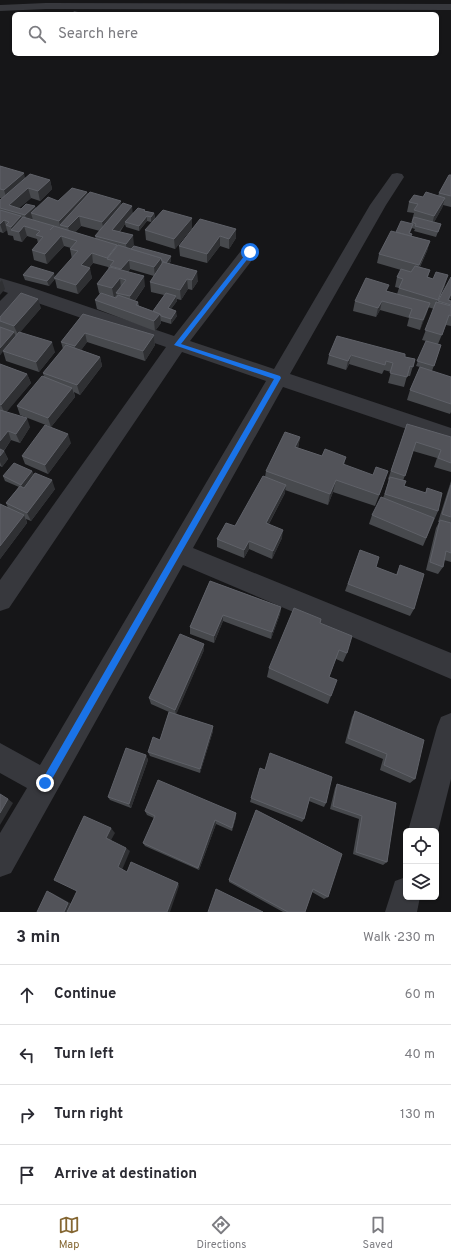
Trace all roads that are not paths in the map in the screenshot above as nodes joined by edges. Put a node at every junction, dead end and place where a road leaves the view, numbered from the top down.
1 (451, 7) edge
2 (0, 8) edge
3 (397, 177) dead end
4 (250, 252) dead end
5 (0, 284) edge
6 (22, 290) junction
7 (0, 312) edge
8 (177, 345) junction
9 (278, 378) junction
10 (451, 436) edge
11 (177, 552) junction
12 (0, 600) edge
13 (451, 666) edge
14 (451, 727) edge
15 (0, 758) edge
16 (45, 783) junction
17 (424, 828) edge
18 (0, 862) edge
19 (404, 900) edge
20 (401, 912) edge

1 - 2 street
3 - 9 street
4 - 8 street
5 - 6 street
6 - 7 street
6 - 8 street
8 - 9 street
8 - 12 street
9 - 10 street
9 - 11 street
11 - 13 street
11 - 16 street
14 - 17 street
15 - 16 street
16 - 18 street
19 - 20 street

